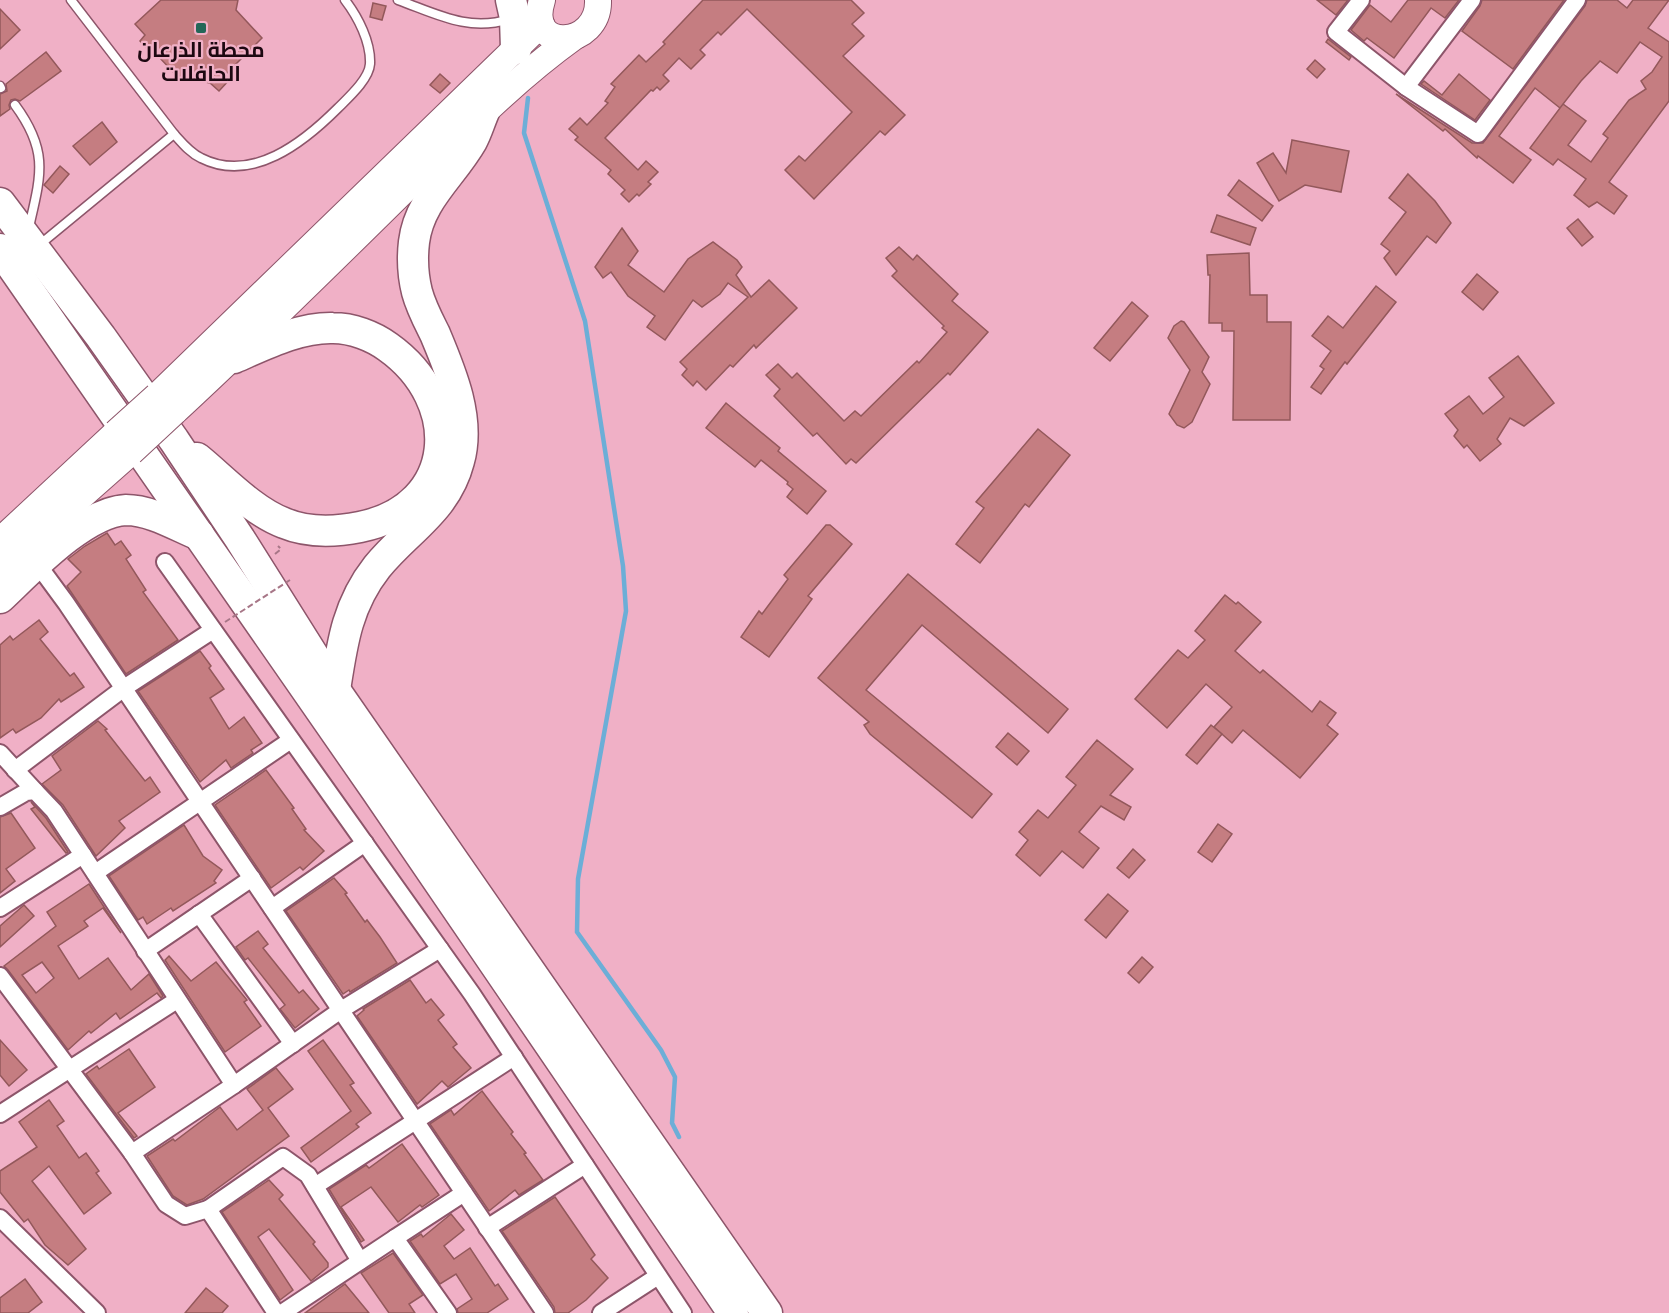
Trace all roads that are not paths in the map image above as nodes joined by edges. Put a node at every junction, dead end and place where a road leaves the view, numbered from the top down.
1 (71, 0) edge
2 (398, 0) edge
3 (1362, 0) edge
4 (1472, 0) edge
5 (1577, 0) edge
6 (349, 1) edge
7 (601, 5) edge
8 (529, 11) edge
9 (574, 37) junction
10 (516, 49) joint
11 (1406, 87) junction
12 (15, 105) dead end
13 (484, 112) junction
14 (174, 134) junction
15 (0, 203) edge
16 (15, 253) edge
17 (234, 358) junction
18 (168, 416) junction
19 (123, 443) junction
20 (200, 536) junction
21 (0, 541) edge
22 (165, 562) dead end
23 (0, 568) edge
24 (41, 569) dead end
25 (0, 598) edge
26 (219, 626) junction
27 (123, 688) junction
28 (335, 690) junction
29 (291, 740) junction
30 (0, 753) edge
31 (15, 770) junction
32 (35, 791) junction
33 (200, 802) junction
34 (0, 807) edge
35 (365, 843) junction
36 (83, 855) junction
37 (95, 873) junction
38 (252, 878) junction
39 (0, 908) edge
40 (272, 908) junction
41 (199, 914) junction
42 (440, 949) junction
43 (145, 951) junction
44 (0, 976) edge
45 (177, 1000) junction
46 (341, 1010) junction
47 (293, 1044) junction
48 (514, 1057) junction
49 (68, 1069) junction
50 (234, 1085) junction
51 (0, 1114) edge
52 (416, 1121) junction
53 (132, 1153) junction
54 (585, 1165) junction
55 (315, 1186) junction
56 (464, 1193) junction
57 (208, 1209) junction
58 (1, 1220) edge
59 (487, 1228) junction
60 (395, 1238) junction
61 (360, 1261) junction
62 (658, 1276) junction
63 (538, 1311) edge
64 (444, 1312) edge
65 (98, 1313) edge
66 (276, 1313) edge
67 (282, 1313) edge
68 (601, 1313) edge
69 (683, 1313) edge
70 (733, 1313) edge
71 (767, 1313) edge

1 - 14 lane
2 - 8 lane
3 - 11 street
4 - 11 street
5 - 11 street
6 - 14 lane
7 - 9 main road
8 - 9 main road
8 - 10 highway
9 - 13 main road
10 - 18 main road
12 - 16 lane
13 - 17 main road
13 - 28 highway
14 - 16 lane
15 - 16 highway
16 - 18 highway
16 - 20 highway
17 - 18 main road
17 - 18 highway
18 - 19 main road, bridge
18 - 28 highway
19 - 21 main road
19 - 23 main road
20 - 25 highway
20 - 70 highway
22 - 26 street
24 - 27 street
26 - 27 street
26 - 29 street
27 - 31 street
27 - 33 street
28 - 71 highway
29 - 33 street
29 - 35 street
30 - 31 street
31 - 32 street
32 - 34 street
32 - 36 street
33 - 37 street
33 - 38 street
35 - 40 street
35 - 42 street
36 - 37 street
36 - 39 street
37 - 43 street
38 - 40 street
38 - 41 street
40 - 46 street
41 - 43 street
41 - 47 street
42 - 46 street
42 - 48 street
43 - 45 street
44 - 49 street
45 - 49 street
45 - 50 street
46 - 47 street
46 - 52 street
47 - 50 street
48 - 52 street
48 - 54 street
49 - 51 street
49 - 53 street
50 - 53 street
52 - 55 street
52 - 56 street
53 - 57 street
54 - 59 street
54 - 62 street
55 - 57 street
55 - 61 street
56 - 59 street
56 - 60 street
57 - 66 street
58 - 65 street
59 - 63 street
60 - 61 street
60 - 64 street
61 - 67 street
62 - 68 street
62 - 69 street

